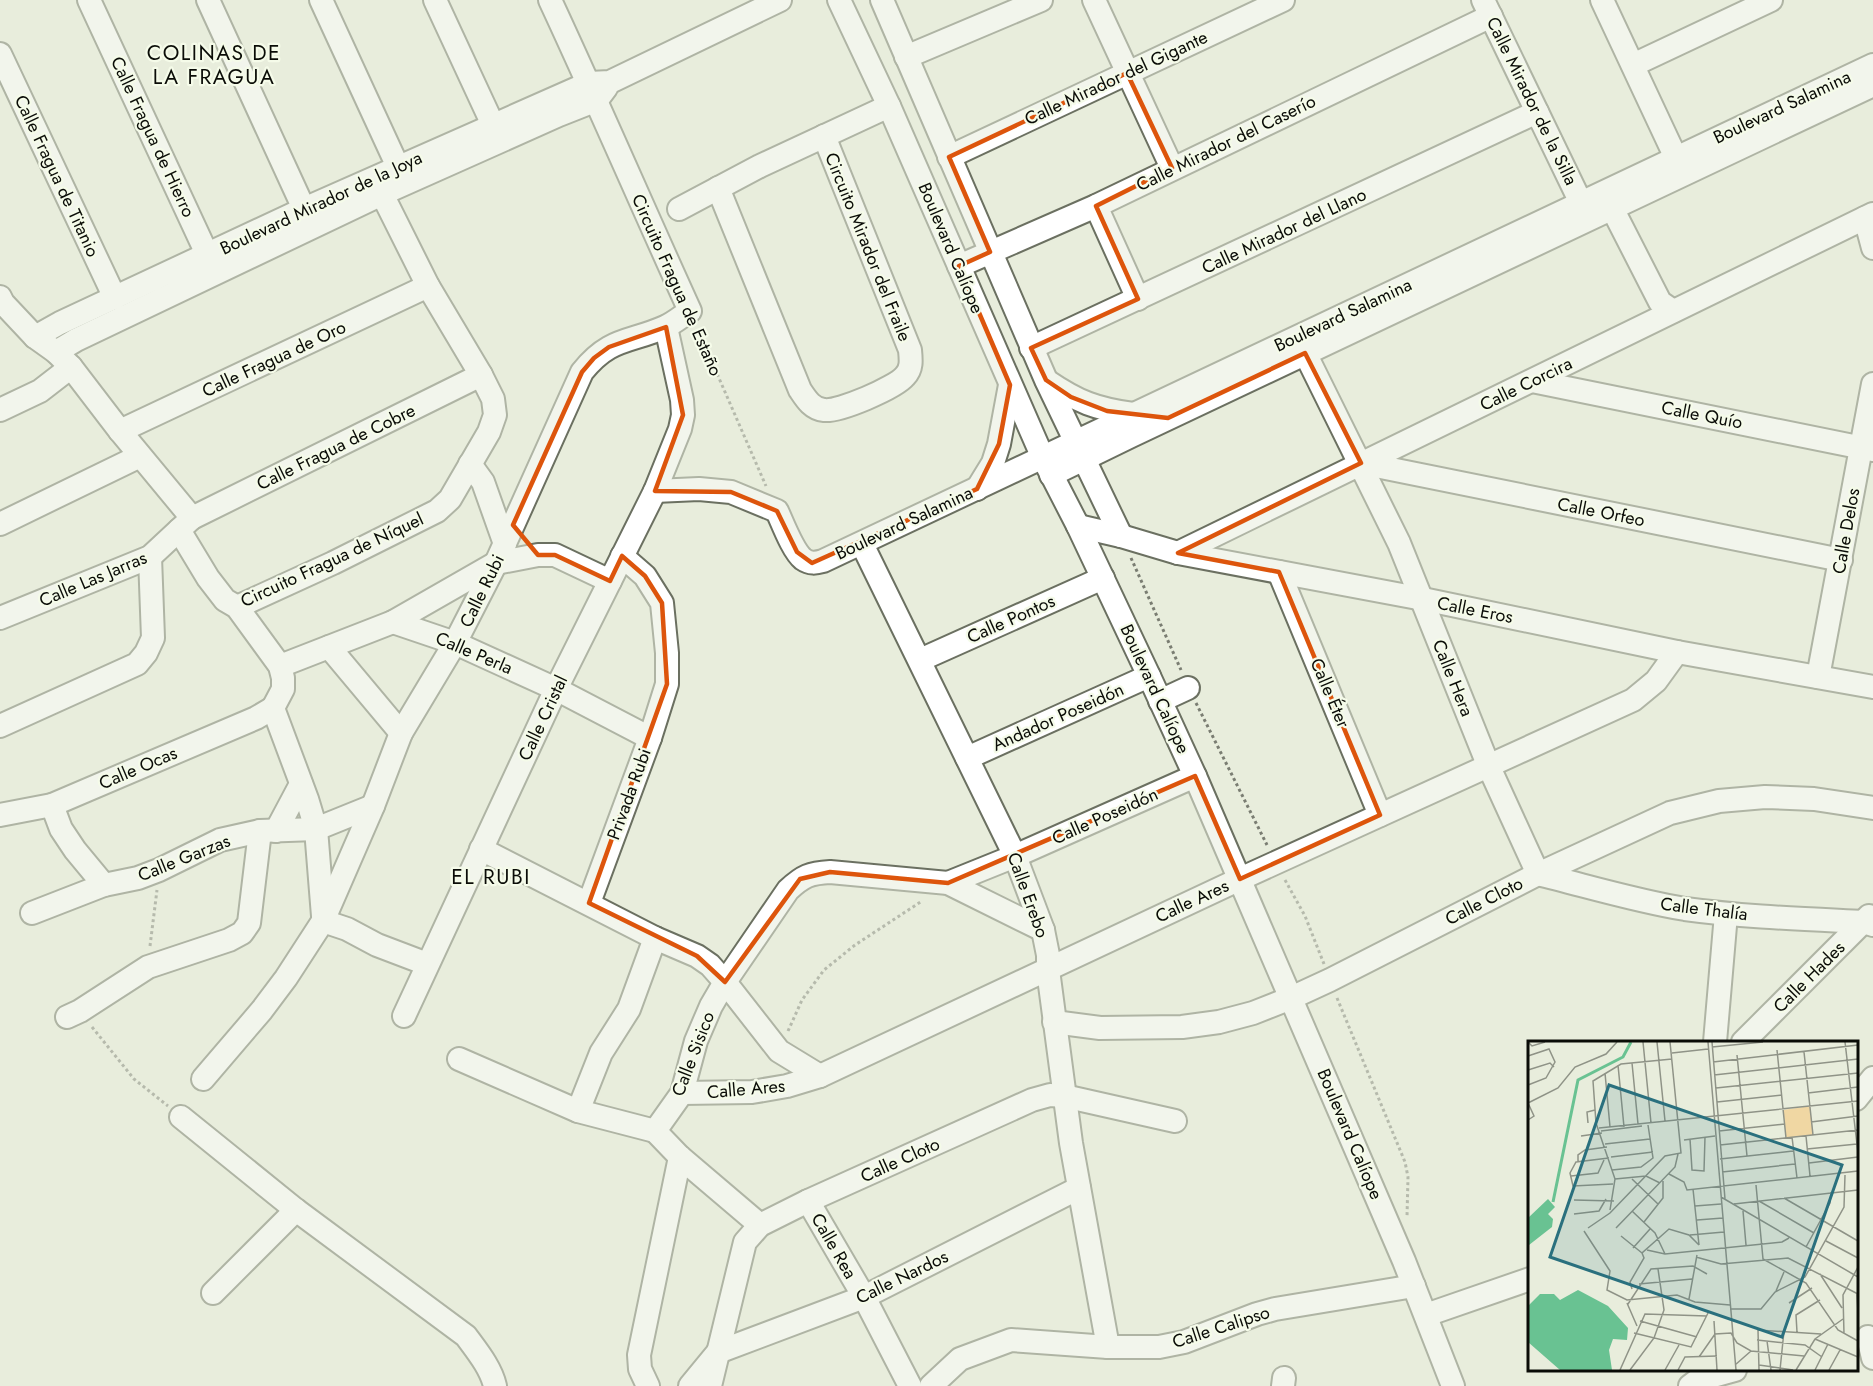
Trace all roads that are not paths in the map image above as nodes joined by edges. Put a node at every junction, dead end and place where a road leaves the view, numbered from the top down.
1 (89, 0) edge
2 (208, 0) edge
3 (321, 0) edge
4 (435, 0) edge
5 (550, 0) edge
6 (780, 0) edge
7 (839, 0) edge
8 (882, 0) edge
9 (1041, 0) edge
10 (1094, 0) edge
11 (1283, 0) edge
12 (1602, 0) edge
13 (1771, 0) edge
14 (1487, 8) edge
15 (0, 54) edge
16 (906, 57) junction
17 (1633, 65) junction
18 (1873, 65) edge
19 (1127, 73) junction
20 (1873, 85) edge
21 (599, 88) junction
22 (889, 106) junction
23 (1537, 112) junction
24 (493, 125) junction
25 (824, 136) junction
26 (949, 157) junction
27 (1676, 158) junction
28 (398, 167) junction
29 (1172, 168) junction
30 (718, 188) junction
31 (382, 194) junction
32 (1581, 203) junction
33 (1096, 206) junction
34 (1612, 208) junction
35 (304, 209) junction
36 (679, 209) dead end
37 (1869, 216) edge
38 (1873, 248) edge
39 (990, 252) junction
40 (212, 264) junction
41 (959, 266) junction
42 (428, 286) junction
43 (115, 298) junction
44 (1138, 299) junction
45 (1, 301) edge
46 (690, 311) joint
47 (1673, 311) junction
48 (666, 327) junction
49 (35, 337) junction
50 (1031, 348) junction
51 (1305, 353) junction
52 (64, 360) junction
53 (481, 375) junction
54 (1046, 380) junction
55 (1532, 381) junction
56 (1873, 384) edge
57 (1010, 385) junction
58 (0, 410) edge
59 (1133, 414) junction
60 (120, 431) junction
61 (1867, 448) edge
62 (1080, 450) junction
63 (140, 456) junction
64 (1360, 463) junction
65 (470, 464) junction
66 (1047, 467) junction
67 (977, 489) junction
68 (655, 491) junction
69 (0, 524) edge
70 (185, 524) junction
71 (1078, 526) junction
72 (1121, 536) junction
73 (505, 544) junction
74 (862, 544) junction
75 (1178, 553) junction
76 (538, 555) junction
77 (622, 556) junction
78 (150, 558) junction
79 (1841, 560) junction
80 (1279, 572) junction
81 (1103, 578) junction
82 (610, 581) junction
83 (1423, 599) junction
84 (237, 607) junction
85 (0, 618) edge
86 (393, 622) junction
87 (455, 643) junction
88 (329, 647) junction
89 (1677, 652) junction
90 (920, 660) junction
91 (280, 666) junction
92 (1149, 676) junction
93 (1818, 677) junction
94 (1873, 687) edge
95 (1188, 688) road end
96 (556, 689) junction
97 (1160, 701) junction
98 (273, 708) junction
99 (0, 726) edge
100 (401, 733) junction
101 (650, 738) junction
102 (967, 758) junction
103 (1489, 767) junction
104 (1195, 776) junction
105 (301, 784) junction
106 (52, 805) junction
107 (373, 806) junction
108 (1873, 808) edge
109 (0, 815) edge
110 (1380, 815) junction
111 (316, 829) junction
112 (268, 831) junction
113 (481, 849) junction
114 (1015, 856) junction
115 (1538, 874) junction
116 (1240, 879) junction
117 (948, 883) junction
118 (104, 885) junction
119 (589, 903) junction
120 (32, 913) dead end
121 (1726, 914) junction
122 (1870, 920) edge
123 (323, 921) junction
124 (1043, 930) junction
125 (655, 938) junction
126 (427, 964) junction
127 (1048, 970) junction
128 (725, 982) junction
129 (1291, 998) junction
130 (74, 1014) road end
131 (404, 1016) dead end
132 (1054, 1022) junction
133 (1715, 1041) edge
134 (1744, 1041) edge
135 (459, 1059) dead end
136 (820, 1076) junction
137 (1873, 1078) edge
138 (204, 1079) dead end
139 (682, 1094) junction
140 (1064, 1096) junction
141 (1858, 1098) edge
142 (578, 1111) junction
143 (181, 1117) road end
144 (1175, 1122) dead end
145 (656, 1131) junction
146 (680, 1157) junction
147 (1079, 1188) junction
148 (808, 1201) junction
149 (296, 1210) junction
150 (760, 1225) junction
151 (1528, 1279) edge
152 (1414, 1286) junction
153 (213, 1293) dead end
154 (864, 1297) junction
155 (1426, 1316) junction
156 (1108, 1347) junction
157 (718, 1352) junction
158 (1731, 1371) edge
159 (495, 1386) edge
160 (648, 1386) edge
161 (690, 1386) edge
162 (710, 1386) edge
163 (910, 1386) edge
164 (931, 1386) edge
165 (1453, 1386) edge
166 (1690, 1386) edge

1 - 40 street, Calle Fragua de Hierro
2 - 35 street
3 - 28 street
4 - 24 street
5 - 21 street, Circuito Fragua de Estaño
6 - 21 street, Boulevard Mirador de la Joya
7 - 22 street, Boulevard Calíope
8 - 16 street, Boulevard Calíope
9 - 16 street
10 - 19 street
11 - 19 street, Calle Mirador del Gigante
12 - 17 street
13 - 17 street
14 - 23 street, Calle Mirador de la Silla
14 - 29 street, Calle Mirador del Caserío
15 - 43 street, Calle Fragua de Titanio
16 - 26 street, Boulevard Calíope
17 - 27 street
18 - 27 street, Boulevard Salamina
19 - 26 street, Calle Mirador del Gigante
19 - 29 street
20 - 34 street, Boulevard Salamina
21 - 24 street, Boulevard Mirador de la Joya
21 - 31 street, Boulevard Mirador de la Joya
21 - 46 street, Circuito Fragua de Estaño
22 - 25 street
22 - 41 street, Boulevard Calíope
23 - 32 street, Calle Mirador de la Silla
23 - 44 street, Calle Mirador del Llano
24 - 28 street, Boulevard Mirador de la Joya
25 - 30 street
25 - 30 street, Circuito Mirador del Fraile
26 - 39 street, Boulevard Calíope
27 - 32 street, Boulevard Salamina
28 - 35 street, Boulevard Mirador de la Joya
29 - 33 street, Calle Mirador del Caserío
30 - 36 street
31 - 40 street, Boulevard Mirador de la Joya
31 - 42 street, Circuito Fragua de Níquel
32 - 59 street, Boulevard Salamina
33 - 39 street, Calle Mirador del Caserío
33 - 44 street
34 - 47 street
34 - 51 street, Boulevard Salamina
35 - 40 street, Boulevard Mirador de la Joya
37 - 38 street
37 - 47 street, Calle Corcira
39 - 41 street, Calle Mirador del Caserío
39 - 50 street, Boulevard Calíope
40 - 43 street, Boulevard Mirador de la Joya
40 - 52 street, Boulevard Mirador de la Joya
41 - 57 street, Boulevard Calíope
42 - 53 street, Circuito Fragua de Níquel
42 - 60 street, Calle Fragua de Oro
43 - 49 street, Boulevard Mirador de la Joya
44 - 50 street, Calle Mirador del Llano
45 - 49 street, Circuito Fragua de Níquel
46 - 48 street, Calle Rubi
47 - 55 street, Calle Corcira
48 - 68 street, Calle Cristal
48 - 73 street, Calle Rubi
49 - 52 street, Circuito Fragua de Níquel
50 - 54 street, Boulevard Calíope
51 - 62 street, Boulevard Salamina
51 - 64 street, Calle Hera
52 - 58 street, Boulevard Mirador de la Joya
52 - 60 street, Circuito Fragua de Níquel
53 - 65 street, Circuito Fragua de Níquel
53 - 70 street, Calle Fragua de Cobre
54 - 59 street
54 - 62 street, Boulevard Calíope
55 - 61 street, Calle Quío
55 - 64 street, Calle Corcira
56 - 61 street, Calle Delos
57 - 66 street, Boulevard Calíope
57 - 67 street
59 - 62 street, Boulevard Salamina
60 - 63 street, Circuito Fragua de Níquel
61 - 79 street, Calle Delos
62 - 66 street, Boulevard Salamina
62 - 72 street, Boulevard Calíope
63 - 69 street
63 - 70 street, Circuito Fragua de Níquel
64 - 75 street, Calle Corcira
64 - 79 street, Calle Orfeo
64 - 83 street, Calle Hera
65 - 73 street
65 - 84 street, Circuito Fragua de Níquel
66 - 67 street, Boulevard Salamina
66 - 71 street, Boulevard Calíope
67 - 74 street, Boulevard Salamina
68 - 74 street, Boulevard Salamina
68 - 77 street, Calle Cristal
70 - 78 street, Calle Las Jarras
70 - 84 street, Circuito Fragua de Níquel
71 - 72 street, Calle Eros
71 - 81 street, Boulevard Calíope
72 - 75 street, Calle Eros
73 - 76 street
73 - 76 street
73 - 86 street
73 - 87 street, Calle Rubi
74 - 90 street, Calle Erebo
75 - 80 street, Calle Eros
76 - 82 street
77 - 82 street, Calle Cristal
77 - 101 street, Privada Rubi
78 - 85 street, Calle Las Jarras
78 - 99 street
79 - 93 street, Calle Delos
80 - 83 street, Calle Eros
80 - 110 street, Calle Éter
81 - 90 street, Calle Pontos
81 - 92 street, Boulevard Calíope
82 - 96 street, Calle Cristal
83 - 89 street, Calle Eros
83 - 103 street, Calle Hera
84 - 91 street
86 - 87 street, Calle Perla
86 - 88 street
87 - 96 street, Calle Perla
87 - 100 street, Calle Rubi
88 - 91 street
88 - 100 street
89 - 93 street, Calle Eros
89 - 103 street, Calle Ares
90 - 102 street, Calle Erebo
91 - 98 street
92 - 97 street, Boulevard Calíope
92 - 102 street, Andador Poseidón
93 - 94 street, Calle Eros
95 - 97 street
96 - 101 street, Calle Perla
96 - 113 street, Calle Cristal
97 - 104 street, Boulevard Calíope
98 - 105 street
98 - 106 street, Calle Ocas
100 - 107 street, Calle Rubi
101 - 119 street, Privada Rubi
102 - 114 street, Calle Erebo
103 - 110 street, Calle Ares
103 - 115 street, Calle Hera
104 - 114 street, Calle Poseidón
104 - 116 street, Boulevard Calíope
105 - 111 street
105 - 112 street
106 - 109 street, Calle Ocas
106 - 118 street
107 - 111 street, Calle Garzas
107 - 123 street, Calle Rubi
108 - 115 street, Calle Cloto
110 - 116 street, Calle Ares
111 - 112 street, Calle Garzas
111 - 123 street
112 - 118 street, Calle Garzas
112 - 130 street
113 - 119 street
113 - 126 street, Calle Cristal
114 - 117 street, Calle Poseidón
114 - 124 street, Calle Erebo
115 - 121 street, Calle Thalía
115 - 129 street, Calle Cloto
116 - 127 street, Calle Ares
116 - 129 street, Boulevard Calíope
117 - 124 street
117 - 128 street, Calle Sisico
118 - 120 street, Calle Garzas
119 - 125 street
121 - 122 street, Calle Thalía
121 - 133 street
122 - 134 street, Calle Hades
123 - 126 street
123 - 138 street, Calle Rubi
124 - 127 street, Calle Erebo
125 - 128 street
125 - 142 street
126 - 131 street, Calle Cristal
127 - 132 street, Calle Erebo
127 - 136 street, Calle Ares
128 - 136 street
128 - 139 street, Calle Sisico
129 - 132 street, Calle Cloto
129 - 152 street, Boulevard Calíope
132 - 140 street, Calle Erebo
135 - 142 street
136 - 139 street, Calle Ares
137 - 141 street
139 - 145 street, Calle Sisico
140 - 144 street, Calle Cloto
140 - 147 street, Calle Erebo
140 - 148 street, Calle Cloto
142 - 145 street
143 - 149 street
145 - 146 street
146 - 150 street
146 - 160 street
147 - 154 street, Calle Nardos
147 - 156 street, Calle Erebo
148 - 150 street, Calle Cloto
148 - 154 street, Calle Rea
149 - 153 street
149 - 159 street
150 - 157 street, Calle Cloto
151 - 155 street
152 - 155 street, Boulevard Calíope
152 - 156 street, Calle Calipso
154 - 157 street, Calle Nardos
154 - 163 street, Calle Rea
155 - 165 street, Boulevard Calíope
156 - 164 street, Calle Calipso
157 - 161 street
157 - 162 street
158 - 166 street

